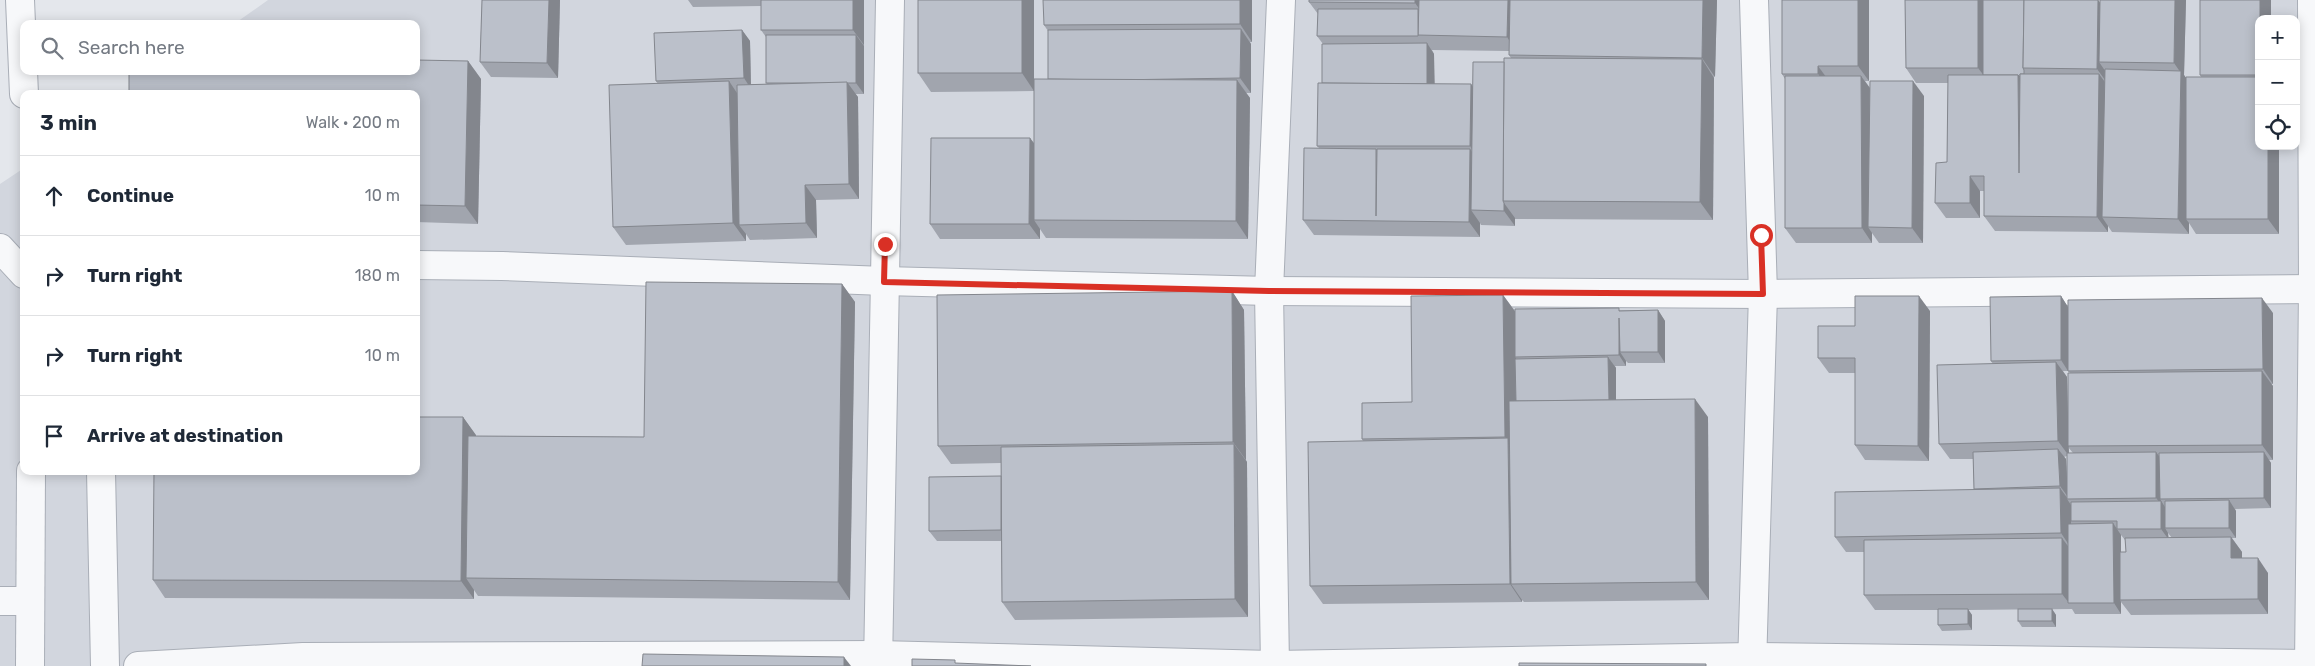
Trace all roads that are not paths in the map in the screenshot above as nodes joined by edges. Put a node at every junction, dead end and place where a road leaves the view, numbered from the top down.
1 (20, 0) edge
2 (890, 0) edge
3 (1281, 0) edge
4 (1754, 0) edge
5 (2312, 0) edge
6 (21, 20) edge
7 (23, 75) edge
8 (24, 90) edge
9 (0, 248) edge
10 (420, 265) edge
11 (20, 270) edge
12 (884, 282) junction
13 (2314, 289) edge
14 (1269, 291) junction
15 (1763, 294) junction
16 (31, 475) edge
17 (101, 475) edge
18 (0, 601) edge
19 (30, 601) junction
20 (878, 660) edge
21 (1752, 661) edge
22 (2311, 664) edge
23 (30, 666) edge
24 (105, 666) edge
25 (138, 666) edge
26 (1275, 666) edge

1 - 6 street
2 - 12 street
3 - 14 street
4 - 15 street
5 - 13 street
7 - 8 street
9 - 11 street
10 - 12 street
12 - 14 street
12 - 20 street
13 - 15 street
13 - 22 street
14 - 15 street
14 - 26 street
15 - 21 street
16 - 19 street
17 - 24 street
18 - 19 street
19 - 23 street
20 - 25 street
20 - 26 street
21 - 22 street
21 - 26 street

